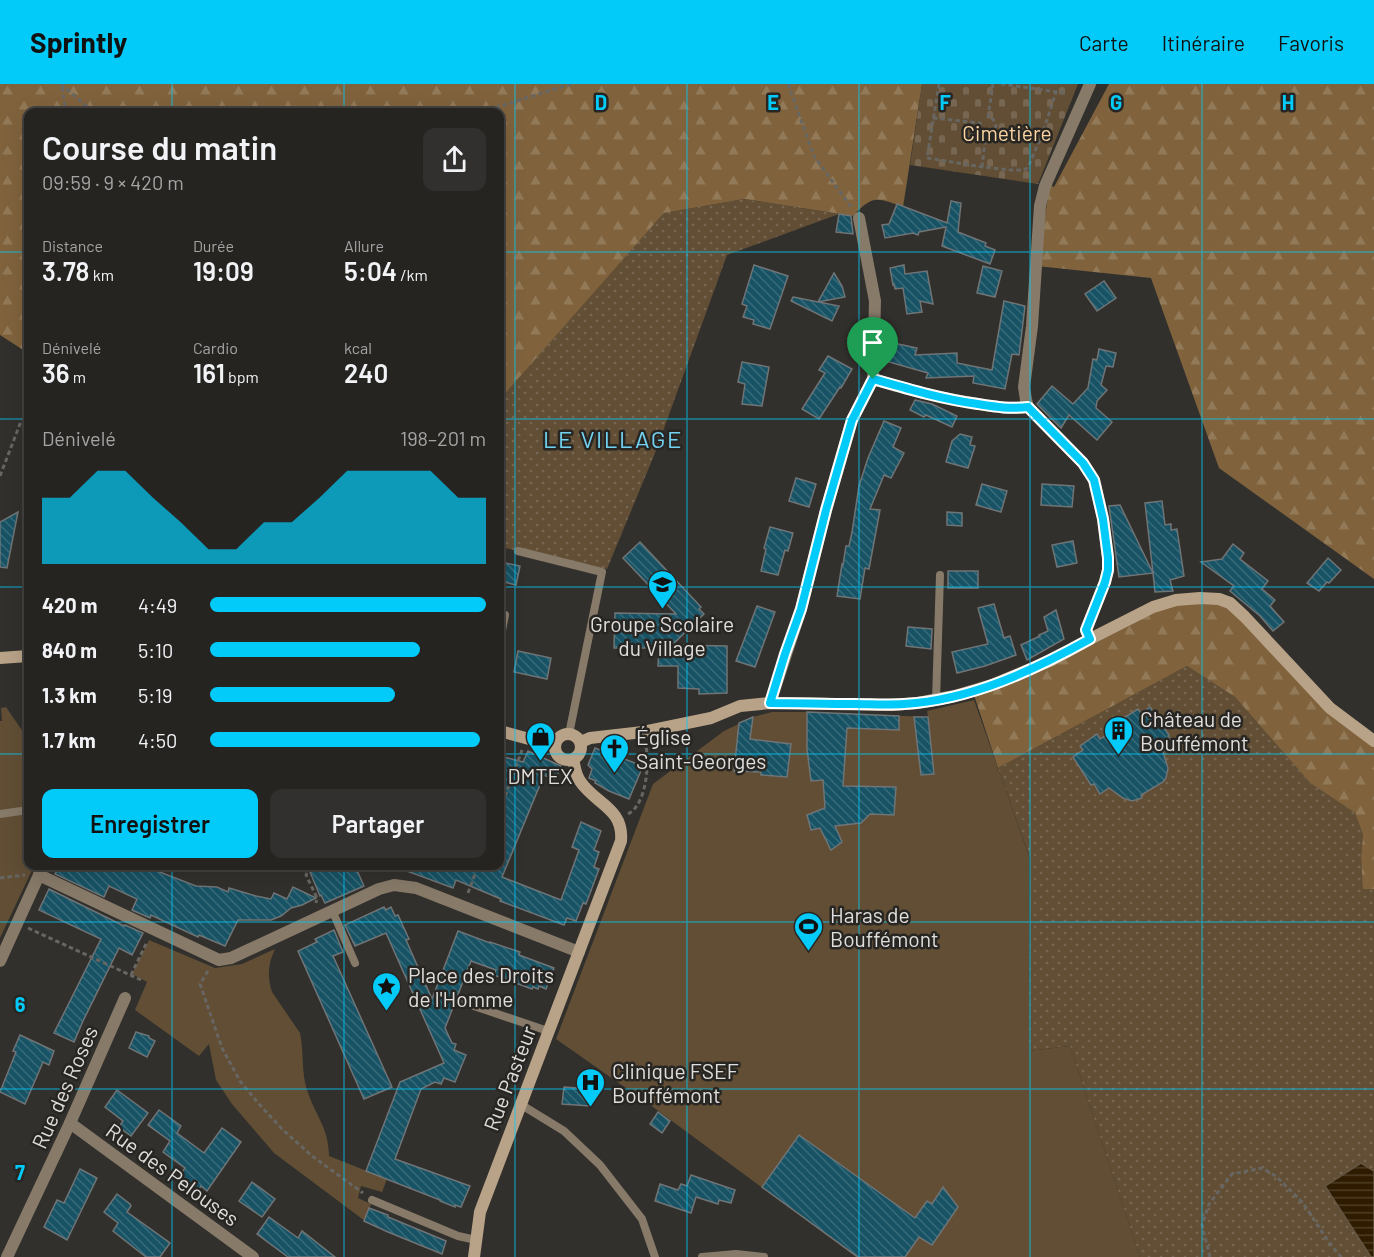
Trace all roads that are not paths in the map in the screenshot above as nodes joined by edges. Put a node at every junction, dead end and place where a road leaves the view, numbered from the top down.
1 (1090, 84) edge
2 (859, 218) road end
3 (873, 379) junction
4 (1028, 407) junction
5 (518, 551) dead end
6 (940, 575) dead end
7 (505, 615) dead end
8 (504, 620) edge
9 (1090, 639) junction
10 (24, 656) edge
11 (0, 658) edge
12 (936, 700) junction
13 (770, 703) junction
14 (504, 732) edge
15 (569, 734) junction
16 (1374, 741) edge
17 (581, 742) junction
18 (555, 747) junction
19 (573, 759) junction
20 (24, 810) edge
21 (0, 813) edge
22 (40, 870) edge
23 (332, 910) junction
24 (579, 952) junction
25 (0, 961) edge
26 (355, 963) dead end
27 (125, 998) dead end
28 (462, 1002) dead end
29 (548, 1031) junction
30 (520, 1104) junction
31 (70, 1123) junction
32 (372, 1200) road end
33 (476, 1240) junction
34 (7, 1257) edge
35 (253, 1257) edge
36 (474, 1257) edge
37 (655, 1257) edge
38 (702, 1257) edge
39 (764, 1257) edge

1 - 4 street
2 - 3 street
3 - 4 street
3 - 13 street
4 - 9 street
5 - 15 lane
6 - 12 lane
7 - 8 lane
9 - 12 street
9 - 16 street
10 - 11 street
12 - 13 street
13 - 17 street
14 - 18 street
15 - 17 street
15 - 18 street
17 - 19 street
18 - 19 street
19 - 24 street, Rue Pasteur
20 - 21 lane
22 - 23 street
22 - 25 street
23 - 24 street
23 - 26 lane
24 - 29 street, Rue Pasteur
27 - 31 street, Rue des Roses
28 - 29 lane
29 - 30 street, Rue Pasteur
30 - 33 street, Rue Pasteur
30 - 37 lane
31 - 34 street, Rue des Roses
31 - 35 street, Rue des Pelouses
32 - 33 lane
33 - 36 street, Rue Pasteur
38 - 39 lane

